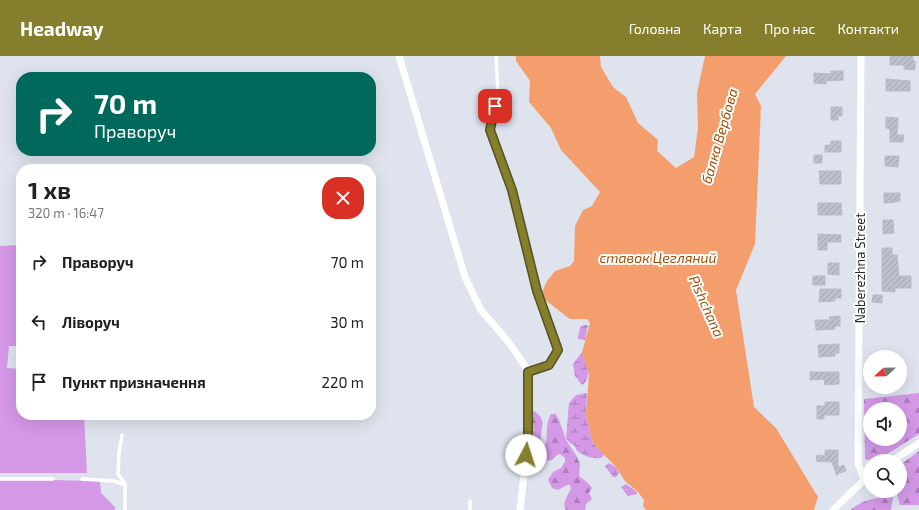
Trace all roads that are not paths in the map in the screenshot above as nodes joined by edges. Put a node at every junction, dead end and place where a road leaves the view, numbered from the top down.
1 (399, 56) edge
2 (496, 56) edge
3 (861, 56) edge
4 (528, 372) junction
5 (122, 435) dead end
6 (919, 443) edge
7 (902, 454) edge
8 (863, 471) edge
9 (0, 479) edge
10 (53, 479) dead end
11 (82, 479) dead end
12 (863, 482) edge
13 (125, 484) junction
14 (470, 501) dead end
15 (125, 510) edge
16 (470, 510) edge
17 (520, 510) edge
18 (833, 510) edge

1 - 4 street
2 - 4 lane
3 - 8 street, Naberezhna Street
4 - 17 street
5 - 13 lane
6 - 7 street
9 - 10 lane
11 - 13 lane
12 - 18 street, Naberezhna Street
13 - 15 lane
14 - 16 lane

